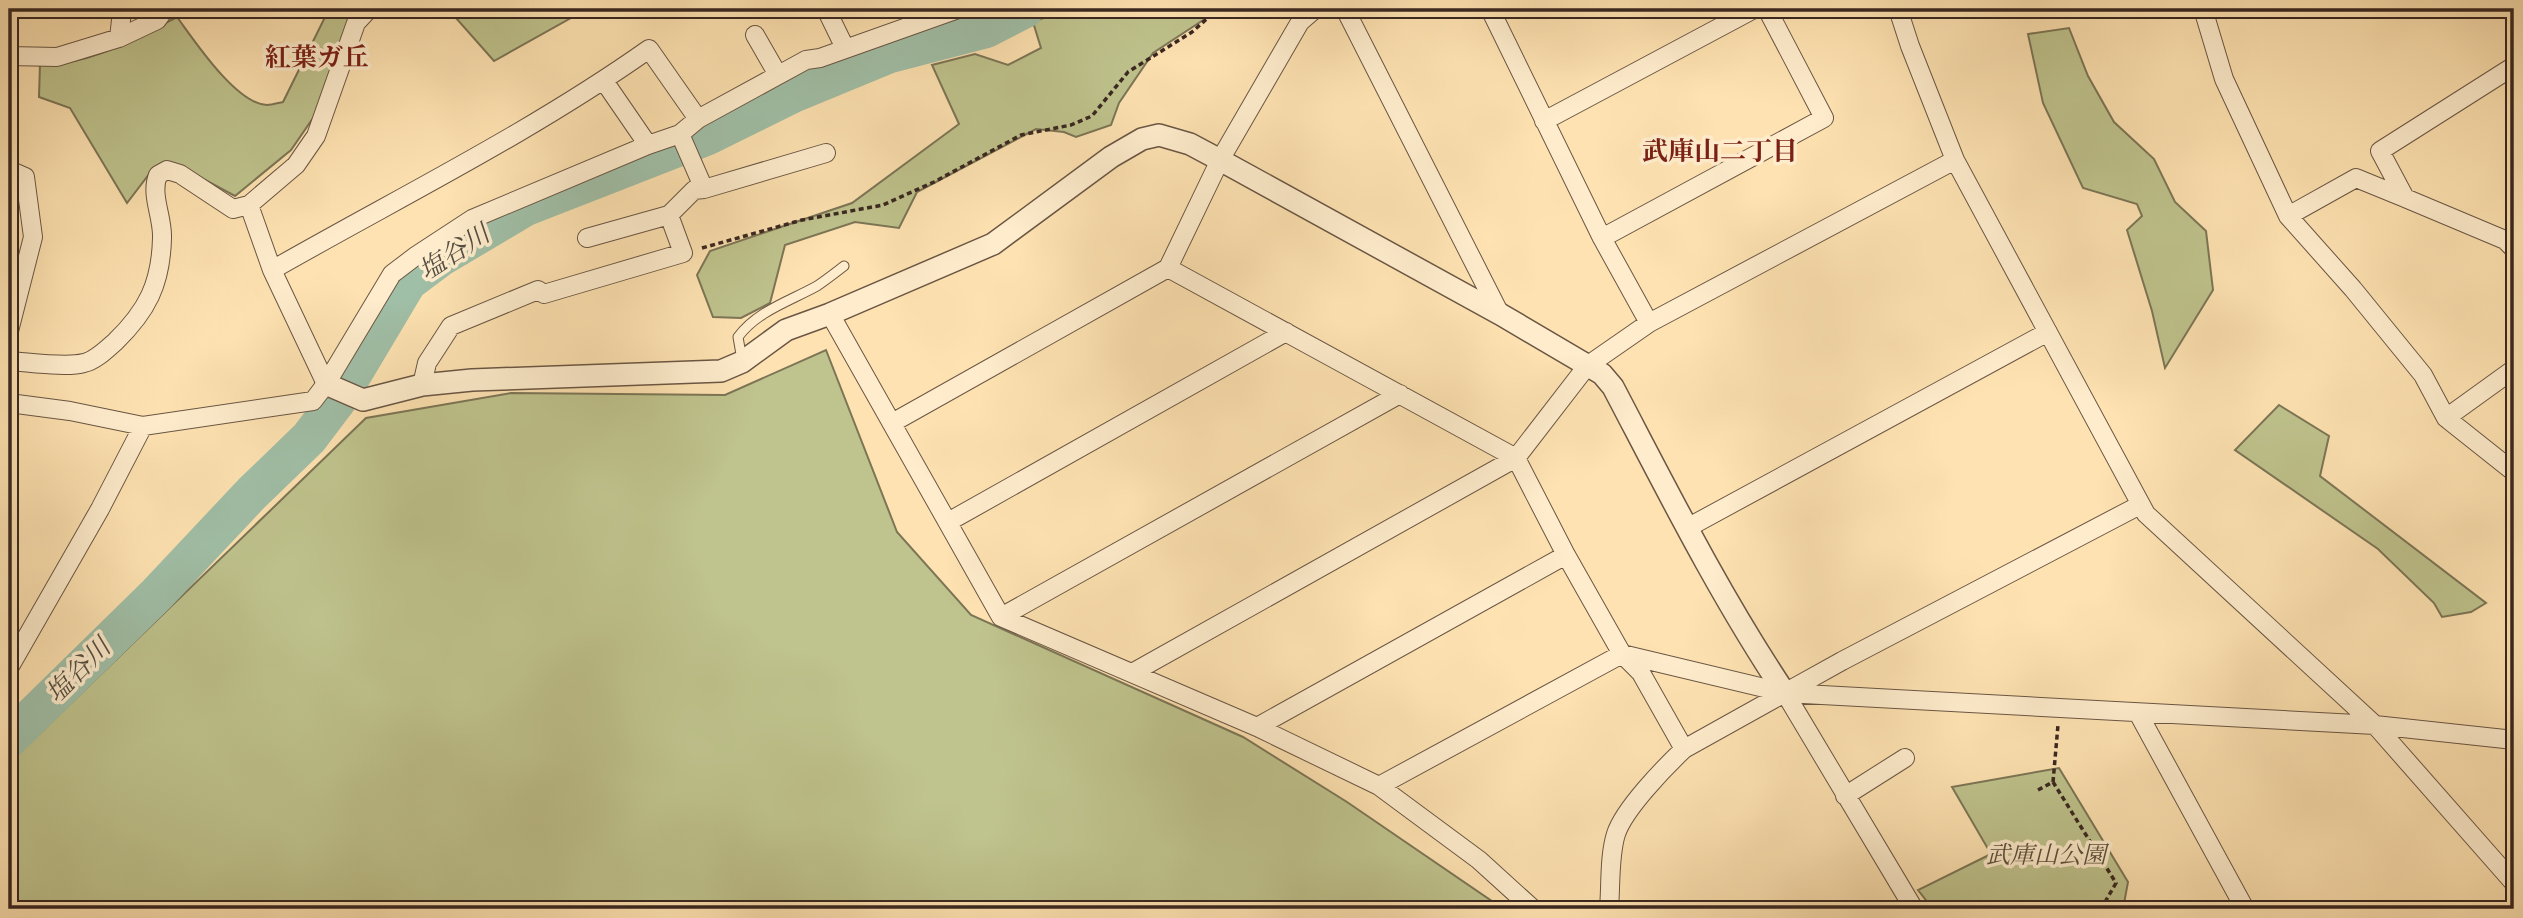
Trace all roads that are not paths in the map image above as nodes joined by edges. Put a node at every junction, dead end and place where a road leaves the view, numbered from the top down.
1 (165, 9) edge
2 (369, 9) edge
3 (826, 9) edge
4 (958, 9) edge
5 (1315, 9) edge
6 (1345, 9) edge
7 (1490, 9) edge
8 (1754, 9) edge
9 (1766, 9) edge
10 (1898, 9) edge
11 (2203, 9) edge
12 (122, 10) edge
13 (755, 35) dead end
14 (119, 38) junction
15 (845, 48) junction
16 (9, 54) edge
17 (2514, 66) edge
18 (778, 75) junction
19 (604, 81) junction
20 (698, 119) junction
21 (1544, 121) junction
22 (680, 134) junction
23 (648, 145) junction
24 (826, 153) dead end
25 (1220, 160) junction
26 (1955, 160) junction
27 (9, 170) edge
28 (704, 189) junction
29 (2405, 198) junction
30 (249, 205) junction
31 (669, 215) junction
32 (2288, 216) junction
33 (587, 238) dead end
34 (1602, 238) junction
35 (2514, 249) edge
36 (844, 266) dead end
37 (1168, 268) junction
38 (272, 270) junction
39 (830, 314) junction
40 (1500, 314) junction
41 (1649, 323) junction
42 (9, 331) edge
43 (1286, 332) junction
44 (2048, 332) junction
45 (9, 361) edge
46 (742, 362) junction
47 (1587, 366) junction
48 (2514, 369) edge
49 (326, 384) junction
50 (422, 384) junction
51 (1400, 394) junction
52 (9, 403) edge
53 (2446, 418) junction
54 (892, 424) junction
55 (143, 426) junction
56 (1516, 458) junction
57 (2514, 472) edge
58 (2140, 505) junction
59 (948, 522) junction
60 (1687, 527) junction
61 (1566, 555) junction
62 (1001, 617) junction
63 (1622, 654) junction
64 (9, 668) edge
65 (1132, 673) junction
66 (1785, 694) junction
67 (2138, 713) junction
68 (2375, 726) junction
69 (1257, 727) junction
70 (2514, 740) edge
71 (1684, 750) junction
72 (1905, 758) dead end
73 (1379, 786) junction
74 (1845, 796) junction
75 (2514, 883) edge
76 (1910, 908) edge
77 (1533, 909) edge
78 (1609, 909) edge
79 (2245, 909) edge

1 - 14 street
2 - 30 street
3 - 15 street
4 - 15 street
5 - 25 street
6 - 40 street
7 - 21 street
8 - 21 street
9 - 34 street
10 - 26 street
11 - 32 street
12 - 14 street
13 - 18 street
14 - 16 street
15 - 18 street
17 - 29 street
18 - 20 street
19 - 20 street
19 - 23 street
19 - 38 street
20 - 22 street
21 - 34 street
22 - 23 street
22 - 28 street
23 - 49 street
24 - 28 street
25 - 37 street
25 - 39 street
25 - 40 street
26 - 41 street
26 - 44 street
27 - 42 street
28 - 31 street
29 - 32 street
29 - 35 street
30 - 38 street
30 - 45 street
31 - 33 street
31 - 50 street
32 - 53 street
34 - 41 street
36 - 46 lane
37 - 43 street
37 - 54 street
38 - 49 street
39 - 46 street
39 - 54 street
40 - 47 street
41 - 47 street
43 - 51 street
43 - 59 street
44 - 58 street
44 - 60 street
46 - 50 street
47 - 56 street
47 - 60 street
48 - 53 street
49 - 50 street
49 - 55 street
51 - 56 street
51 - 62 street
52 - 55 street
53 - 57 street
54 - 59 street
55 - 64 street
56 - 61 street
56 - 65 street
58 - 66 street
58 - 68 street
59 - 62 street
60 - 66 street
61 - 63 street
61 - 69 street
62 - 65 street
63 - 66 street
63 - 71 street
63 - 73 street
65 - 69 street
66 - 67 street
66 - 71 street
66 - 74 street
67 - 68 street
67 - 79 street
68 - 70 street
68 - 75 street
69 - 73 street
71 - 78 street
72 - 74 street
73 - 77 street
74 - 76 street

